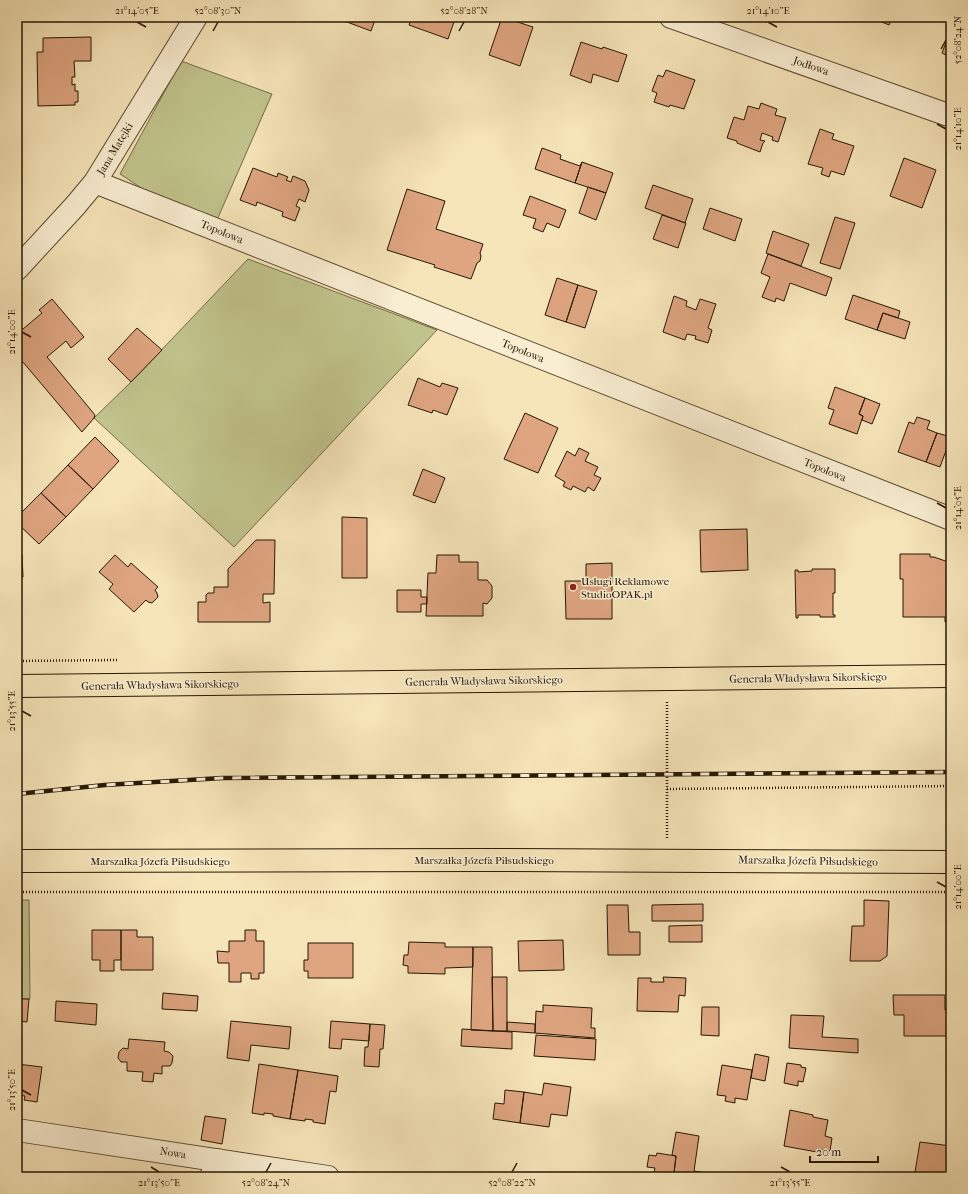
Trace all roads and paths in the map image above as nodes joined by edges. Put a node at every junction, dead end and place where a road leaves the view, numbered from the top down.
1 (196, 17) edge
2 (671, 17) edge
3 (951, 116) edge
4 (95, 182) junction
5 (17, 269) edge
6 (951, 519) edge
7 (951, 676) edge
8 (667, 679) junction
9 (17, 686) edge
10 (951, 786) edge
11 (667, 789) junction
12 (667, 860) junction
13 (17, 861) edge
14 (951, 862) edge
15 (17, 892) edge
16 (951, 892) edge
17 (17, 1130) edge
18 (215, 1169) edge
19 (328, 1177) edge

1 - 4 street, Jana Matejki
2 - 3 street, Jodłowa
4 - 5 street, Jana Matejki
4 - 6 street, Topolowa
7 - 8 main road, Generała Władysława Sikorskiego
8 - 9 main road, Generała Władysława Sikorskiego
8 - 11 path
10 - 11 path
11 - 12 path
12 - 13 main road, Marszałka Józefa Piłsudskiego
12 - 14 main road, Marszałka Józefa Piłsudskiego
15 - 16 path
17 - 18 street, Nowa
18 - 19 street, Nowa

